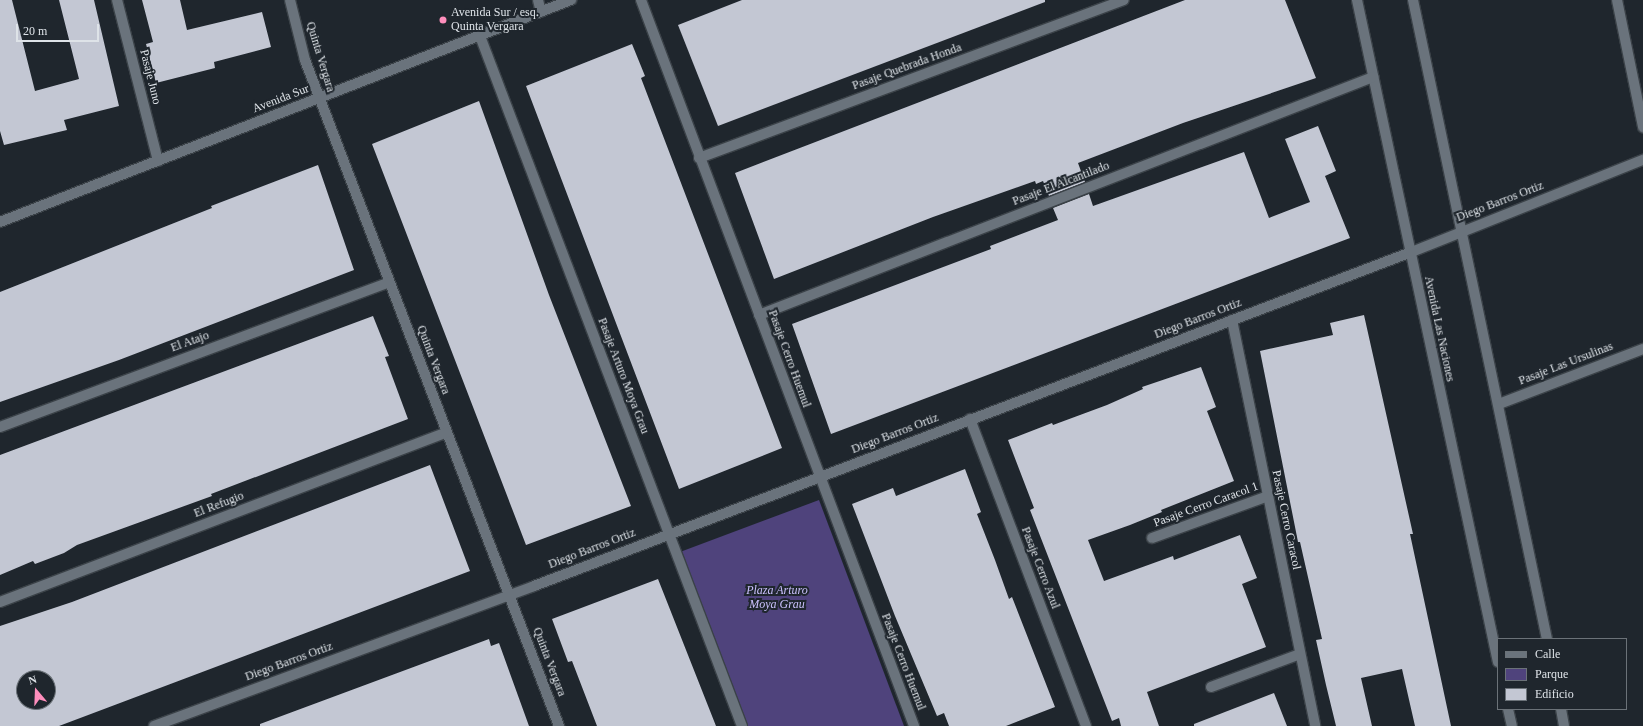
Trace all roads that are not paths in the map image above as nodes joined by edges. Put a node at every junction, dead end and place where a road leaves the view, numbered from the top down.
1 (117, 0) edge
2 (290, 0) edge
3 (538, 0) edge
4 (571, 0) edge
5 (641, 0) edge
6 (1124, 0) edge
7 (1357, 0) edge
8 (1413, 0) edge
9 (1617, 0) edge
10 (541, 12) junction
11 (480, 36) junction
12 (1373, 77) junction
13 (319, 98) junction
14 (1643, 128) edge
15 (700, 158) junction
16 (1643, 160) edge
17 (158, 161) junction
18 (1, 219) edge
19 (1462, 230) junction
20 (1409, 253) junction
21 (389, 282) junction
22 (759, 314) junction
23 (1232, 320) junction
24 (1643, 349) edge
25 (1499, 404) junction
26 (970, 420) junction
27 (0, 427) edge
28 (447, 432) junction
29 (818, 477) junction
30 (1268, 496) junction
31 (669, 534) junction
32 (1152, 538) dead end
33 (510, 594) junction
34 (0, 602) edge
35 (1546, 638) edge
36 (1300, 654) junction
37 (1497, 657) edge
38 (1211, 687) dead end
39 (1508, 710) edge
40 (1561, 710) edge
41 (154, 726) edge
42 (559, 726) edge
43 (742, 726) edge
44 (914, 726) edge
45 (1086, 726) edge
46 (1315, 726) edge
47 (1512, 726) edge
48 (1564, 726) edge

1 - 17 street, Pasaje Juno
2 - 13 street, Quinta Vergara
3 - 10 street
4 - 10 street, Avenida Sur
5 - 15 street, Pasaje Cerro Huemul
6 - 15 street, Pasaje Quebrada Honda
7 - 12 street, Avenida Las Naciones
8 - 19 street
9 - 14 street
10 - 11 street, Avenida Sur
11 - 13 street, Avenida Sur
11 - 31 street, Pasaje Arturo Moya Grau
12 - 20 street, Avenida Las Naciones
12 - 22 street, Pasaje El Alcantilado
13 - 17 street, Avenida Sur
13 - 21 street, Quinta Vergara
15 - 22 street, Pasaje Cerro Huemul
16 - 19 street, Diego Barros Ortiz
17 - 18 street, Avenida Sur
19 - 20 street, Diego Barros Ortiz
19 - 25 street
20 - 23 street, Diego Barros Ortiz
20 - 37 street, Avenida Las Naciones
21 - 27 street, El Atajo
21 - 28 street, Quinta Vergara
22 - 29 street, Pasaje Cerro Huemul
23 - 26 street, Diego Barros Ortiz
23 - 30 street, Pasaje Cerro Caracol
24 - 25 street, Pasaje Las Ursulinas
25 - 35 street
26 - 29 street, Diego Barros Ortiz
26 - 45 street, Pasaje Cerro Azul
28 - 33 street, Quinta Vergara
28 - 34 street, El Refugio
29 - 31 street, Diego Barros Ortiz
29 - 44 street, Pasaje Cerro Huemul
30 - 32 street, Pasaje Cerro Caracol 1
30 - 36 street, Pasaje Cerro Caracol
31 - 33 street, Diego Barros Ortiz
31 - 43 street, Pasaje Arturo Moya Grau
33 - 41 street, Diego Barros Ortiz
33 - 42 street, Quinta Vergara
36 - 38 street
36 - 46 street, Pasaje Cerro Caracol
39 - 47 street
40 - 48 street

